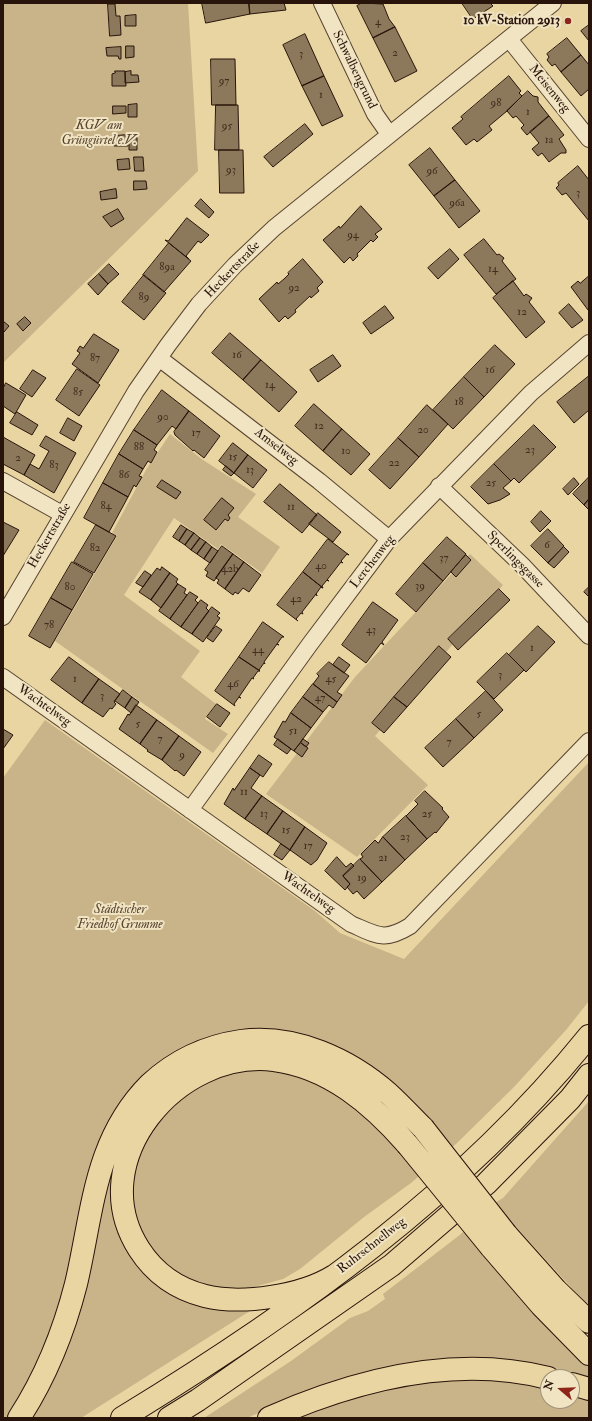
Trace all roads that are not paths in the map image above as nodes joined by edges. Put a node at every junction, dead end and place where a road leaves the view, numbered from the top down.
1 (322, 3) edge
2 (554, 3) edge
3 (509, 39) junction
4 (389, 134) junction
5 (589, 138) edge
6 (589, 343) edge
7 (159, 358) junction
8 (3, 481) edge
9 (439, 486) junction
10 (62, 514) junction
11 (390, 539) junction
12 (3, 617) edge
13 (589, 636) edge
14 (3, 677) edge
15 (589, 741) edge
16 (190, 810) junction
17 (589, 1036) edge
18 (589, 1075) edge
19 (498, 1240) junction
20 (334, 1276) junction
21 (589, 1322) edge
22 (589, 1354) edge
23 (540, 1377) edge
24 (18, 1418) edge
25 (122, 1418) edge
26 (169, 1418) edge
27 (269, 1418) edge

1 - 4 street, Schwalbengrund
2 - 3 street, Heckertstraße
3 - 4 street, Heckertstraße
3 - 5 street, Meisenweg
4 - 7 street, Heckertstraße
6 - 9 street, Lerchenweg
7 - 10 street, Heckertstraße
7 - 11 street, Amselweg
8 - 10 street
9 - 11 street, Lerchenweg
9 - 13 street, Sperlingsgasse
10 - 12 street, Heckertstraße
11 - 16 street, Lerchenweg
14 - 16 street, Wachtelweg
15 - 16 street, Wachtelweg
17 - 20 highway, Ruhrschnellweg
18 - 26 highway, Ruhrschnellweg
19 - 20 highway, bridge
19 - 21 highway
19 - 22 highway
19 - 24 highway, bridge
20 - 25 highway, Ruhrschnellweg
23 - 27 highway

